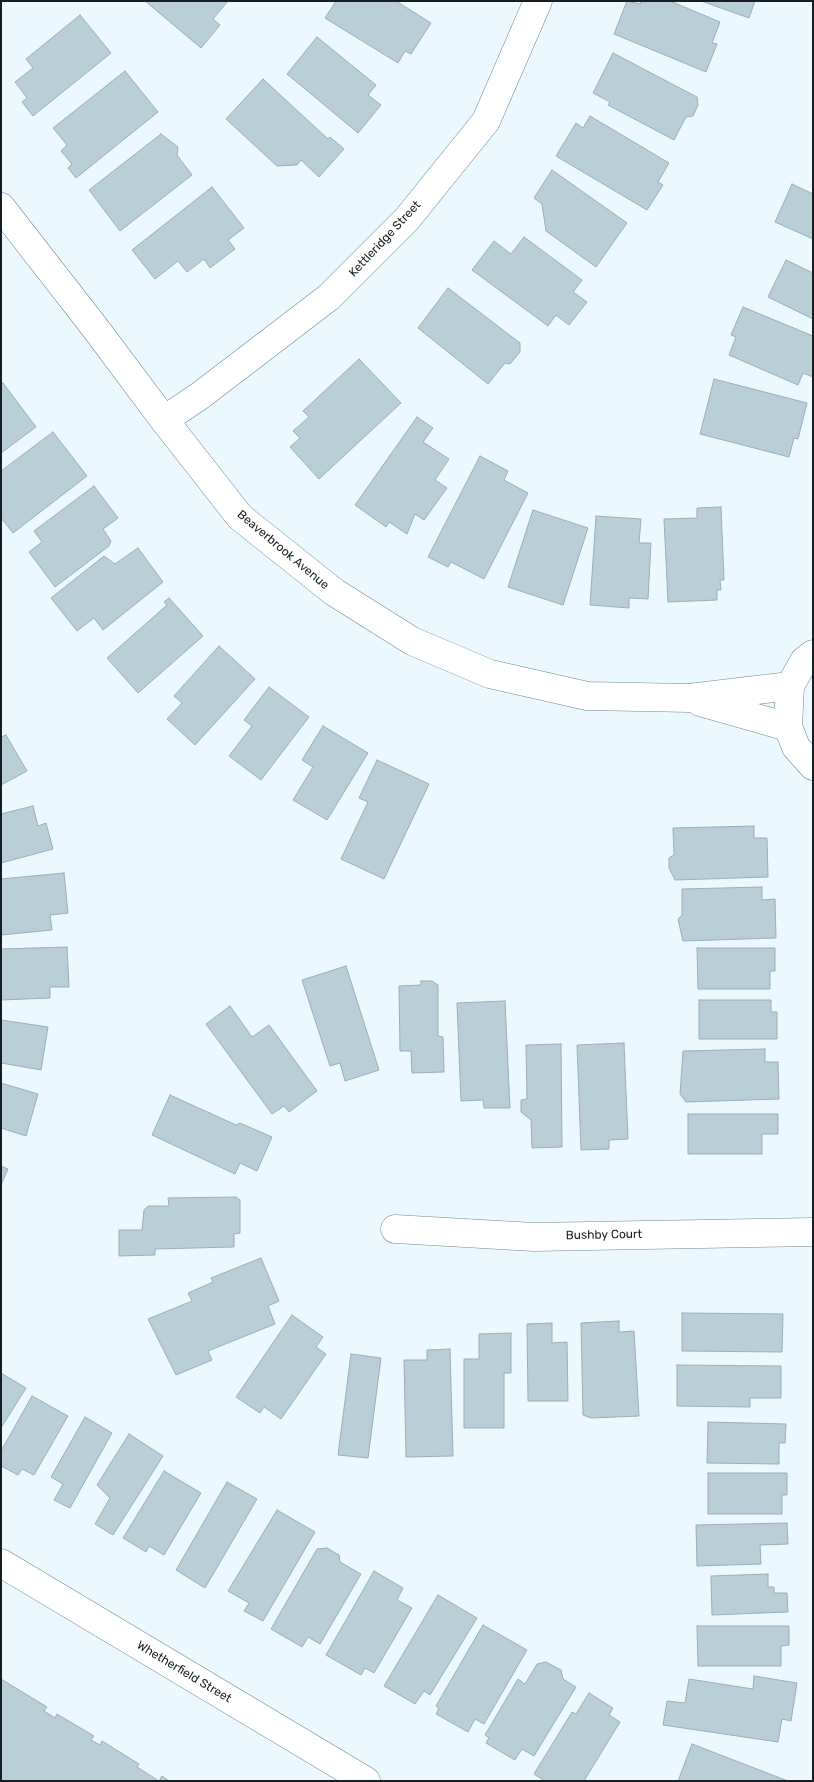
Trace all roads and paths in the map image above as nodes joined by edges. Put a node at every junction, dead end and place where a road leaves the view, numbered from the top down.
1 (538, 1) edge
2 (1, 207) edge
3 (164, 420) junction
4 (813, 654) edge
5 (790, 686) junction
6 (689, 698) junction
7 (788, 727) junction
8 (813, 766) edge
9 (395, 1229) dead end
10 (813, 1232) edge
11 (1, 1563) edge
12 (366, 1781) edge

1 - 3 street, Kettleridge Street
2 - 3 street, Beaverbrook Avenue
3 - 6 street, Beaverbrook Avenue
4 - 5 street
5 - 6 street, Beaverbrook Avenue
5 - 7 street
6 - 7 street, Beaverbrook Avenue
7 - 8 street
9 - 10 street, Bushby Court
11 - 12 street, Whetherfield Street

